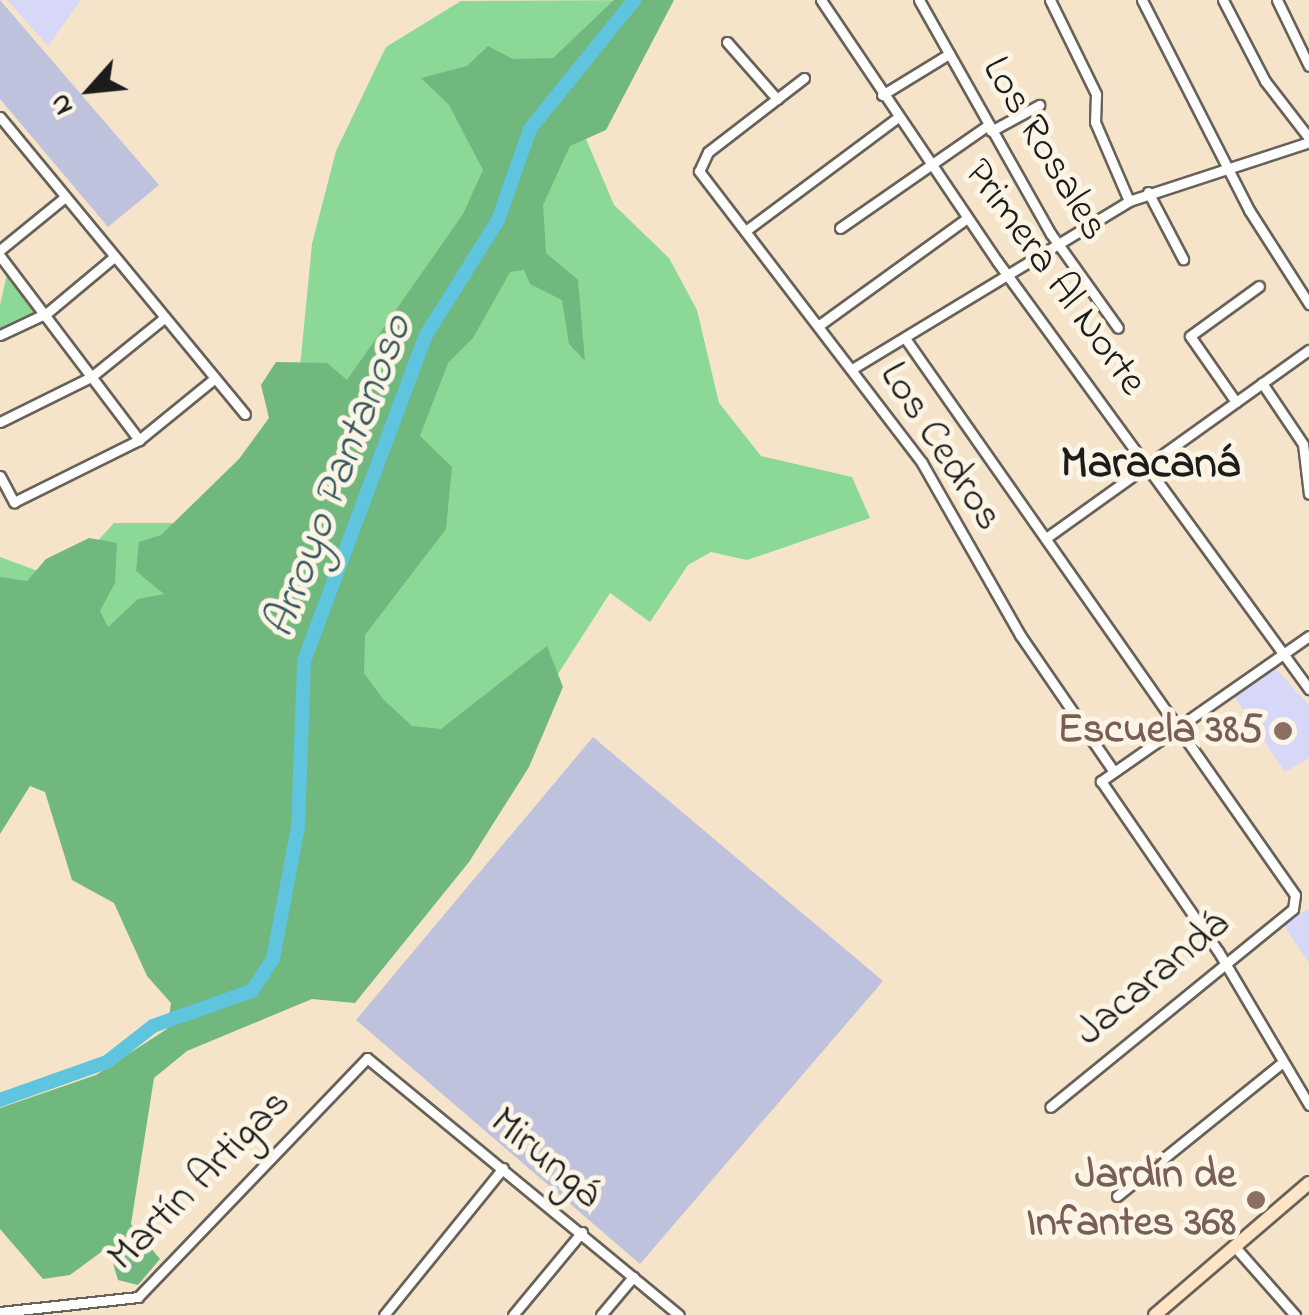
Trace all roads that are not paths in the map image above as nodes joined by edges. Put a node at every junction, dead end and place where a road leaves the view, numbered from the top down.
1 (821, 0) edge
2 (918, 0) edge
3 (1050, 0) edge
4 (1142, 0) edge
5 (1223, 0) edge
6 (1278, 0) edge
7 (728, 42) dead end
8 (949, 54) junction
9 (1309, 66) edge
10 (804, 78) dead end
11 (882, 94) junction
12 (778, 100) junction
13 (1039, 105) dead end
14 (898, 117) junction
15 (0, 118) edge
16 (989, 128) junction
17 (1309, 140) edge
18 (930, 165) junction
19 (1226, 166) junction
20 (1148, 192) junction
21 (65, 197) junction
22 (1129, 201) junction
23 (967, 218) junction
24 (840, 228) dead end
25 (748, 229) junction
26 (1061, 242) junction
27 (0, 253) edge
28 (114, 258) junction
29 (1184, 260) dead end
30 (1007, 273) junction
31 (1260, 286) dead end
32 (1309, 304) edge
33 (46, 313) junction
34 (164, 318) junction
35 (818, 326) junction
36 (1118, 328) dead end
37 (0, 335) edge
38 (907, 341) junction
39 (1309, 350) edge
40 (852, 370) junction
41 (90, 377) junction
42 (215, 378) junction
43 (1262, 383) junction
44 (1236, 402) junction
45 (244, 414) dead end
46 (0, 422) edge
47 (138, 440) junction
48 (1150, 463) junction
49 (0, 476) edge
50 (1309, 494) edge
51 (1046, 538) junction
52 (1309, 636) edge
53 (1284, 653) junction
54 (1309, 689) edge
55 (1178, 725) junction
56 (1112, 768) junction
57 (1222, 965) junction
58 (367, 1058) joint
59 (1282, 1063) junction
60 (1309, 1105) edge
61 (1050, 1107) dead end
62 (503, 1168) junction
63 (1309, 1183) edge
64 (1117, 1196) dead end
65 (582, 1232) junction
66 (1235, 1247) junction
67 (633, 1277) junction
68 (0, 1312) edge
69 (384, 1315) edge
70 (513, 1315) edge
71 (601, 1315) edge
72 (679, 1315) edge
73 (1155, 1315) edge
74 (1295, 1315) edge

1 - 11 street, Primera Al Norte
2 - 8 street, Los Rosales
3 - 22 street
4 - 19 street
5 - 17 street
6 - 9 street
7 - 12 street
8 - 11 street
8 - 16 street, Los Rosales
10 - 12 street
11 - 14 street, Primera Al Norte
12 - 25 street, Los Cedros
13 - 16 street
14 - 18 street, Primera Al Norte
14 - 25 street
15 - 21 street
16 - 18 street
16 - 26 street, Los Rosales
17 - 19 street
18 - 23 street, Primera Al Norte
18 - 24 street
19 - 20 street
19 - 32 street
20 - 22 street
20 - 29 street
21 - 27 street
21 - 28 street
22 - 26 street
23 - 30 street, Primera Al Norte
23 - 35 street
25 - 35 street, Los Cedros
26 - 30 street
26 - 36 street, Los Rosales
27 - 33 street
28 - 33 street
28 - 34 street
30 - 38 street
30 - 48 street, Primera Al Norte
31 - 44 street
33 - 37 street
33 - 41 street
34 - 41 street
34 - 42 street
35 - 40 street, Los Cedros
38 - 40 street
38 - 51 street
39 - 43 street
40 - 56 street, Los Cedros
41 - 46 street
41 - 47 street
42 - 45 street
42 - 47 street
43 - 44 street
43 - 50 street
44 - 48 street
47 - 49 street
48 - 51 street
48 - 53 street, Primera Al Norte
51 - 55 street
52 - 53 street
53 - 54 street, Primera Al Norte
53 - 55 street
55 - 56 street
55 - 57 street, Jacarandá
56 - 57 street
57 - 59 street
57 - 61 street, Jacarandá
58 - 62 street, Mirungá
58 - 68 street, Martín Artigas
59 - 60 street
59 - 64 street
62 - 65 street, Mirungá
62 - 69 street
63 - 66 street
65 - 67 street, Mirungá
65 - 70 street
66 - 73 street
66 - 74 street
67 - 71 street
67 - 72 street, Mirungá

